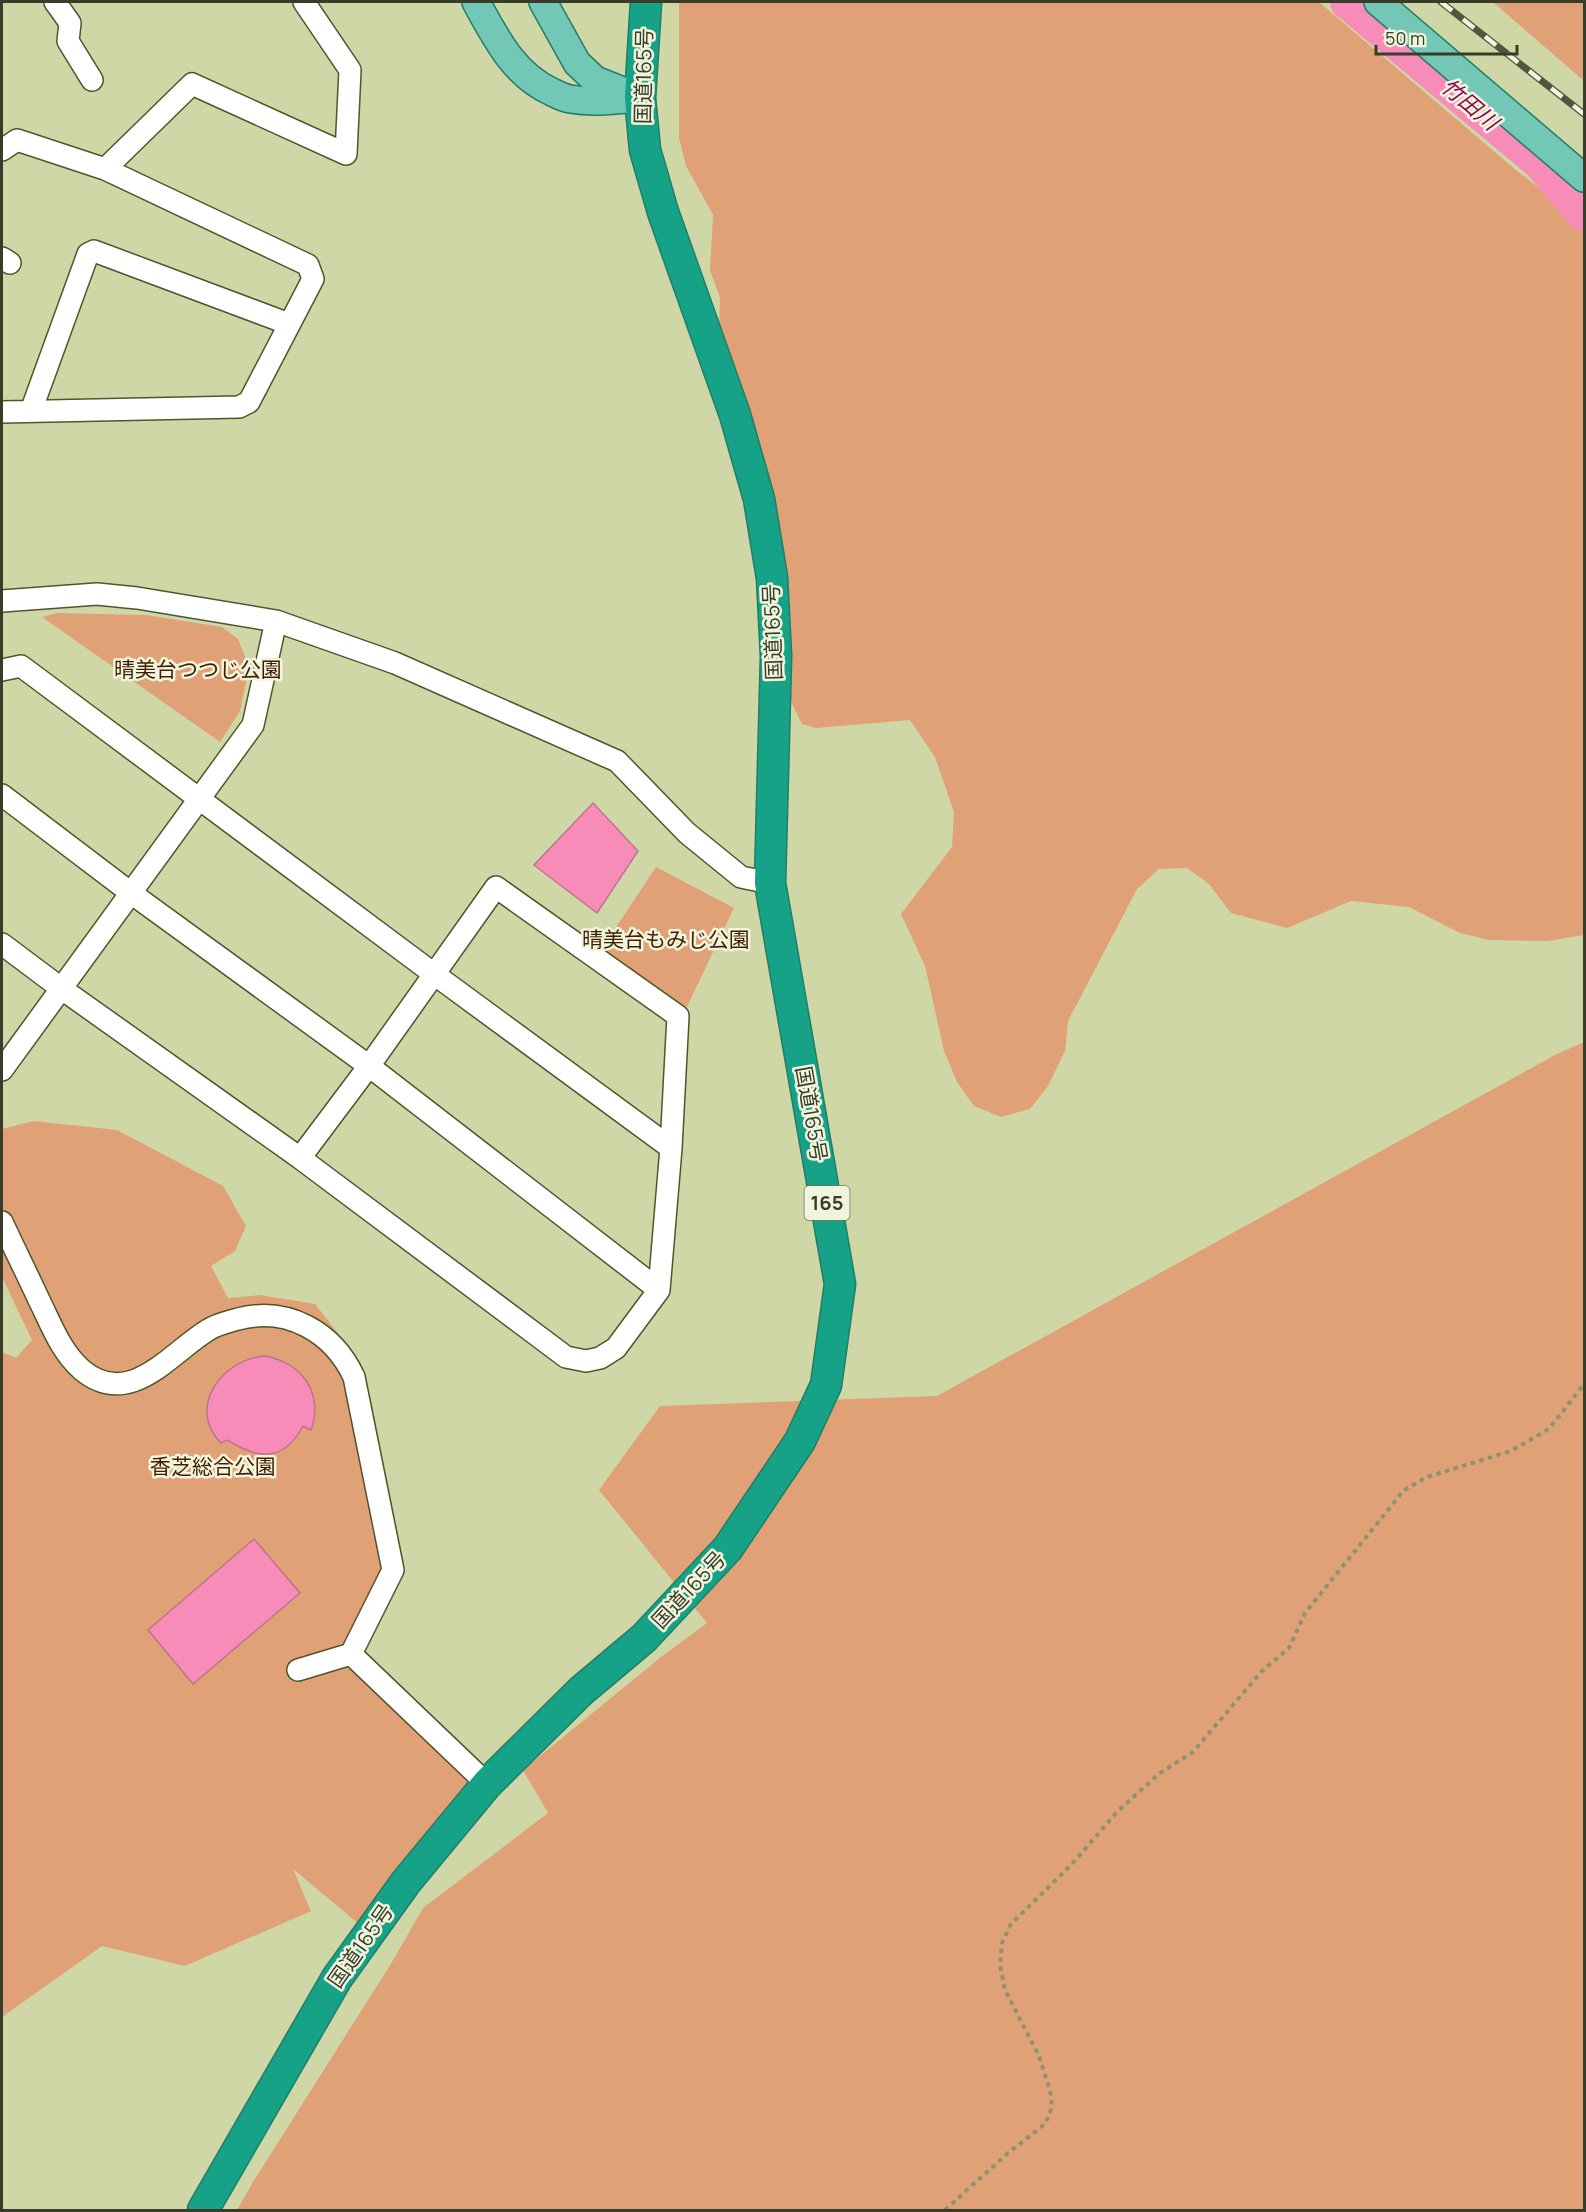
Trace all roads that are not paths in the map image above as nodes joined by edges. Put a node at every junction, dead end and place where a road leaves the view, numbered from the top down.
1 (54, 2) edge
2 (304, 2) edge
3 (476, 2) edge
4 (543, 2) edge
5 (646, 2) edge
6 (1378, 2) edge
7 (92, 80) dead end
8 (640, 98) junction
9 (2, 150) edge
10 (105, 169) junction
11 (1584, 178) edge
12 (289, 324) junction
13 (31, 411) junction
14 (2, 412) edge
15 (2, 601) edge
16 (276, 621) junction
17 (2, 670) edge
18 (2, 795) edge
19 (199, 800) junction
20 (770, 882) junction
21 (131, 893) junction
22 (2, 944) edge
23 (434, 974) junction
24 (62, 989) junction
25 (369, 1066) junction
26 (2, 1070) edge
27 (671, 1148) junction
28 (300, 1158) junction
29 (2, 1222) edge
30 (659, 1290) junction
31 (351, 1654) junction
32 (298, 1670) dead end
33 (487, 1784) junction
34 (204, 2211) edge

1 - 7 street
2 - 10 street
3 - 8 main road
4 - 8 main road
5 - 8 highway, 国道165号 / 165
6 - 11 main road
8 - 20 highway, 国道165号 / 165
9 - 10 street
10 - 12 street
12 - 13 street
12 - 13 street
13 - 14 street
15 - 16 street
16 - 19 street
16 - 20 street
17 - 19 street
18 - 21 street
19 - 21 street
19 - 23 street
20 - 33 highway, 国道165号 / 165
21 - 24 street
21 - 25 street
22 - 24 street
23 - 25 street
23 - 27 street
23 - 27 street
24 - 26 street
24 - 28 street
25 - 28 street
25 - 30 street
27 - 30 street
28 - 30 street
29 - 31 street
31 - 32 street
31 - 33 street
33 - 34 highway, 国道165号 / 165

